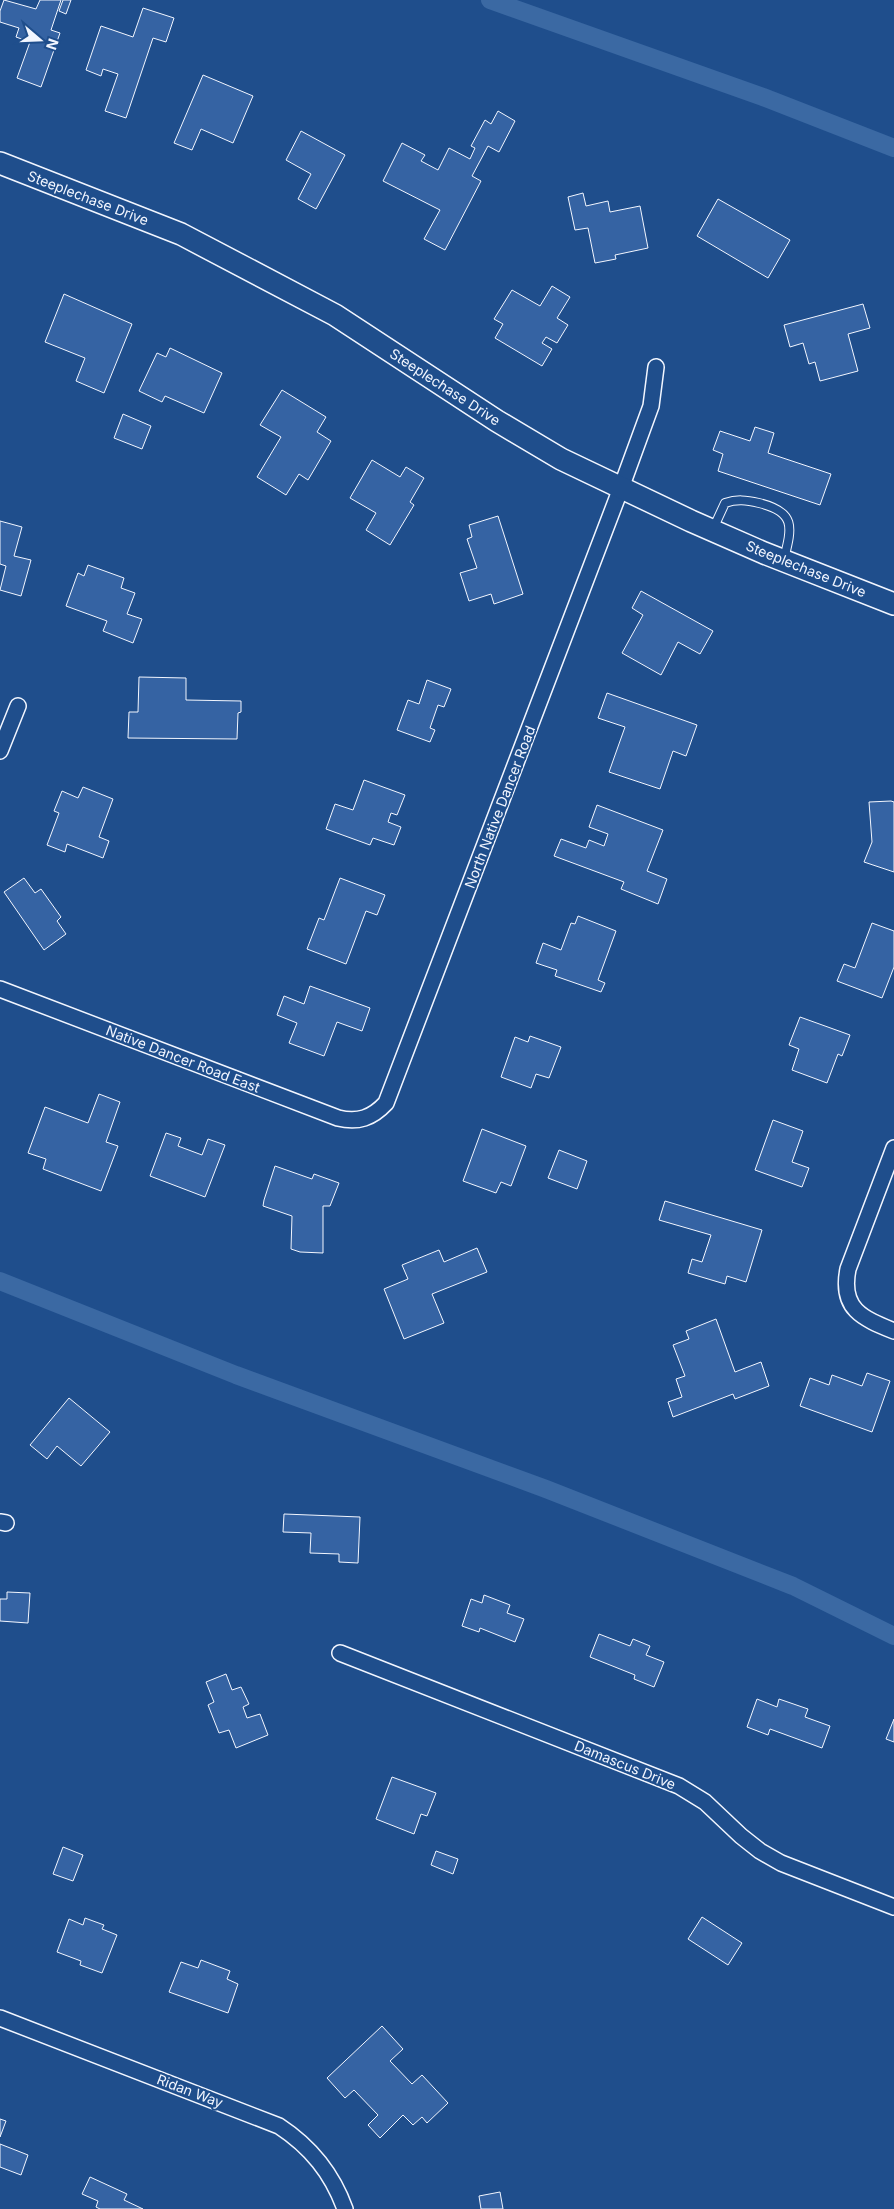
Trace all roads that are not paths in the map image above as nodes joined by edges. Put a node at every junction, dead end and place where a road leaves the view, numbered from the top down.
1 (0, 163) edge
2 (656, 367) dead end
3 (621, 488) junction
4 (712, 530) junction
5 (784, 560) junction
6 (894, 604) edge
7 (18, 706) dead end
8 (0, 751) edge
9 (0, 989) edge
10 (367, 1118) joint
11 (894, 1148) edge
12 (894, 1331) edge
13 (340, 1652) dead end
14 (894, 1907) edge
15 (0, 2018) edge
16 (345, 2209) edge

1 - 3 street, Steeplechase Drive
2 - 3 street, North Native Dancer Road
3 - 4 street, Steeplechase Drive
3 - 10 street, North Native Dancer Road
4 - 5 street, Steeplechase Drive
4 - 5 lane
5 - 6 street, Steeplechase Drive
7 - 8 street
9 - 10 street, Native Dancer Road East
11 - 12 street
13 - 14 street, Damascus Drive
15 - 16 street, Ridan Way

